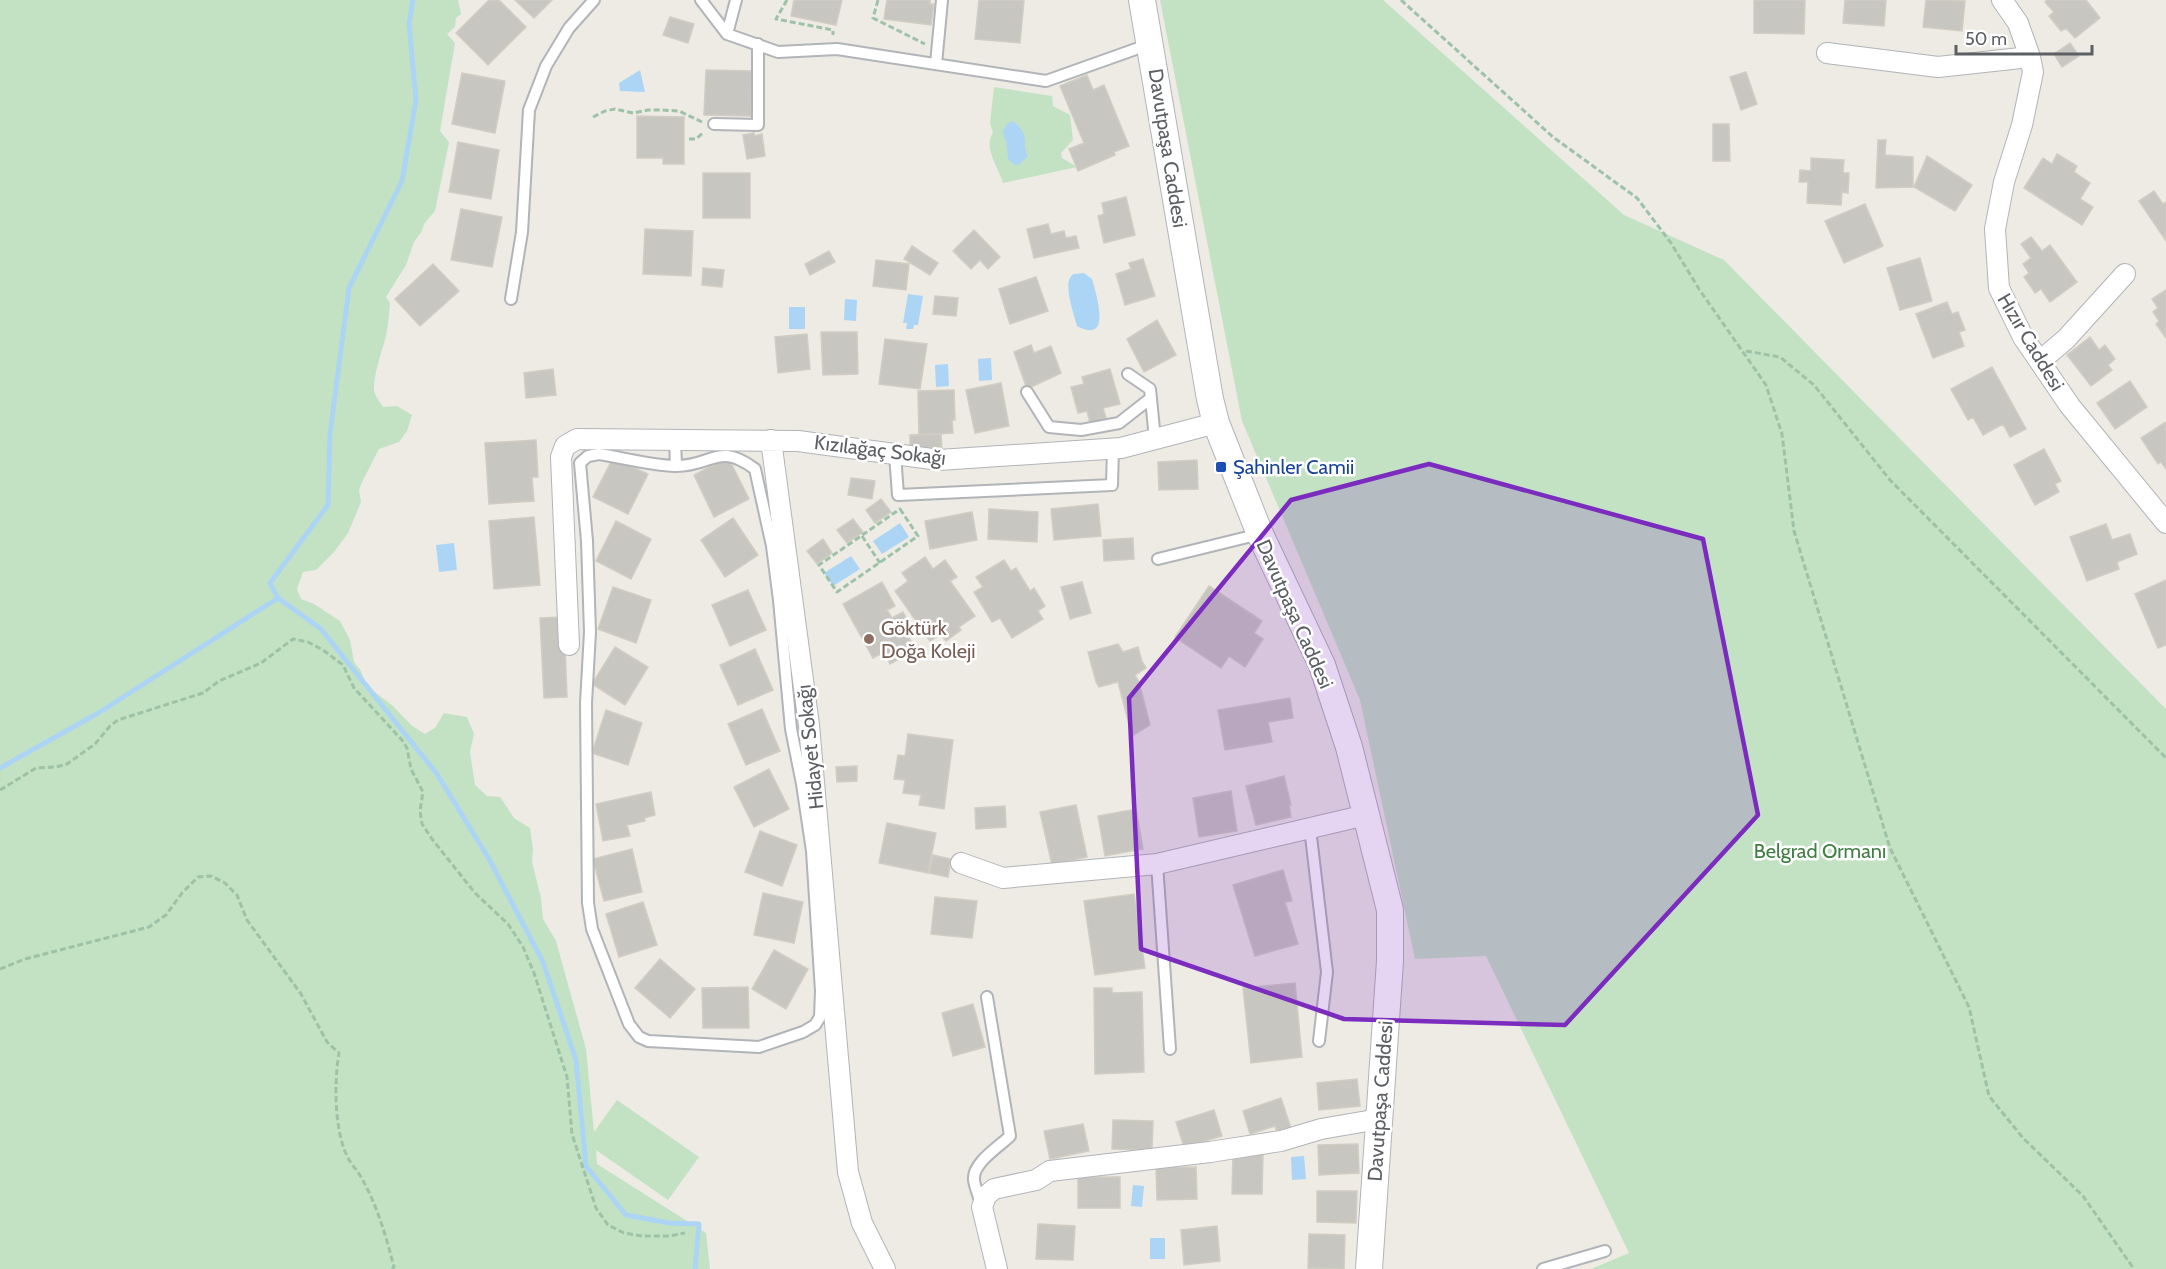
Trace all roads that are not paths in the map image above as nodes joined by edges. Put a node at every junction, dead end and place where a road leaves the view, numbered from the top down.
1 (594, 0) edge
2 (701, 0) edge
3 (736, 0) edge
4 (942, 0) edge
5 (1142, 0) edge
6 (2002, 0) edge
7 (727, 34) junction
8 (758, 44) junction
9 (1151, 44) junction
10 (1827, 53) dead end
11 (2030, 57) junction
12 (936, 64) junction
13 (713, 125) road end
14 (2126, 274) dead end
15 (511, 299) dead end
16 (2040, 361) junction
17 (1128, 374) dead end
18 (1027, 392) dead end
19 (1151, 398) junction
20 (1216, 423) junction
21 (675, 439) junction
22 (1155, 439) junction
23 (771, 440) junction
24 (1113, 448) junction
25 (895, 454) junction
26 (676, 466) junction
27 (2166, 523) edge
28 (1260, 534) junction
29 (1158, 559) dead end
30 (569, 645) dead end
31 (1366, 815) junction
32 (1310, 828) junction
33 (961, 862) dead end
34 (1157, 864) junction
35 (987, 997) dead end
36 (1319, 1041) dead end
37 (1170, 1049) dead end
38 (1379, 1119) junction
39 (982, 1207) junction
40 (1605, 1251) dead end
41 (885, 1269) edge
42 (997, 1269) edge
43 (1370, 1269) edge
44 (1543, 1269) edge

1 - 15 lane
2 - 7 lane
3 - 7 lane
4 - 12 lane
5 - 9 street, Davutpaşa Caddesi
6 - 11 street, Hızır Caddesi
7 - 8 lane
8 - 12 lane
8 - 13 lane
9 - 12 lane
9 - 20 street, Davutpaşa Caddesi
10 - 11 street
11 - 16 street, Hızır Caddesi
14 - 16 street
16 - 27 street, Hızır Caddesi
17 - 19 lane
18 - 19 lane
19 - 22 lane
20 - 22 street, Kızılağaç Sokağı
20 - 28 street, Davutpaşa Caddesi
21 - 23 street, Kızılağaç Sokağı
21 - 26 lane
21 - 30 street, Kızılağaç Sokağı
22 - 24 street, Kızılağaç Sokağı
23 - 25 street, Kızılağaç Sokağı
23 - 41 street, Hidayet Sokağı
24 - 25 street, Kızılağaç Sokağı
24 - 25 lane
26 - 26 lane
28 - 29 lane
28 - 31 street, Davutpaşa Caddesi
31 - 32 street
31 - 38 street, Davutpaşa Caddesi
32 - 34 street
32 - 36 lane
33 - 34 street
34 - 37 lane
35 - 39 lane
38 - 39 street
38 - 43 street, Davutpaşa Caddesi
39 - 42 street
40 - 44 lane

